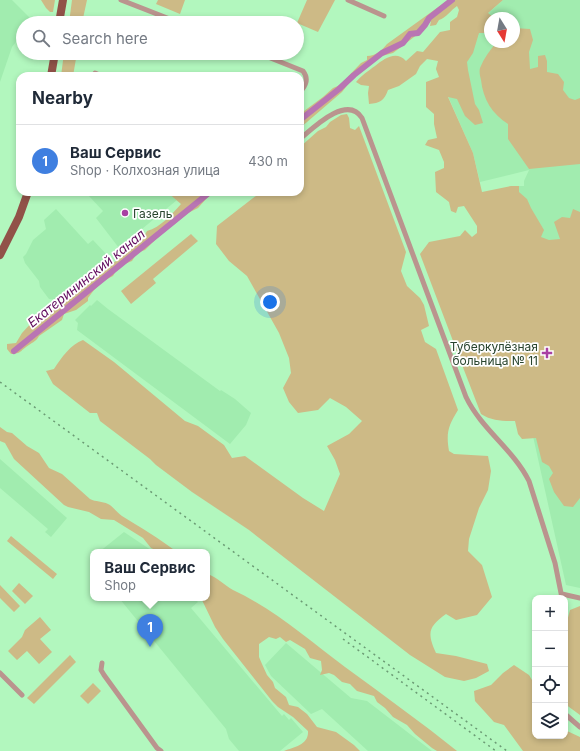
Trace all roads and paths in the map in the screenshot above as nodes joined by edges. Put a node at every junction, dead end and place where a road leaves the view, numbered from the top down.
1 (63, 0) edge
2 (121, 0) edge
3 (348, 0) edge
4 (60, 16) edge
5 (162, 16) edge
6 (384, 16) dead end
7 (54, 60) edge
8 (275, 60) edge
9 (52, 72) edge
10 (303, 72) edge
11 (304, 73) edge
12 (304, 86) edge
13 (304, 136) edge
14 (27, 196) edge
15 (1, 251) edge
16 (562, 595) edge
17 (568, 597) edge
18 (580, 598) edge
19 (102, 663) dead end
20 (0, 673) edge
21 (22, 695) dead end
22 (568, 717) edge
23 (580, 727) edge
24 (158, 750) edge

1 - 4 main road
2 - 5 street
3 - 6 street
7 - 9 main road
8 - 10 street
11 - 12 street
13 - 16 street
14 - 15 main road
17 - 18 street
19 - 24 street
20 - 21 street
22 - 23 street

